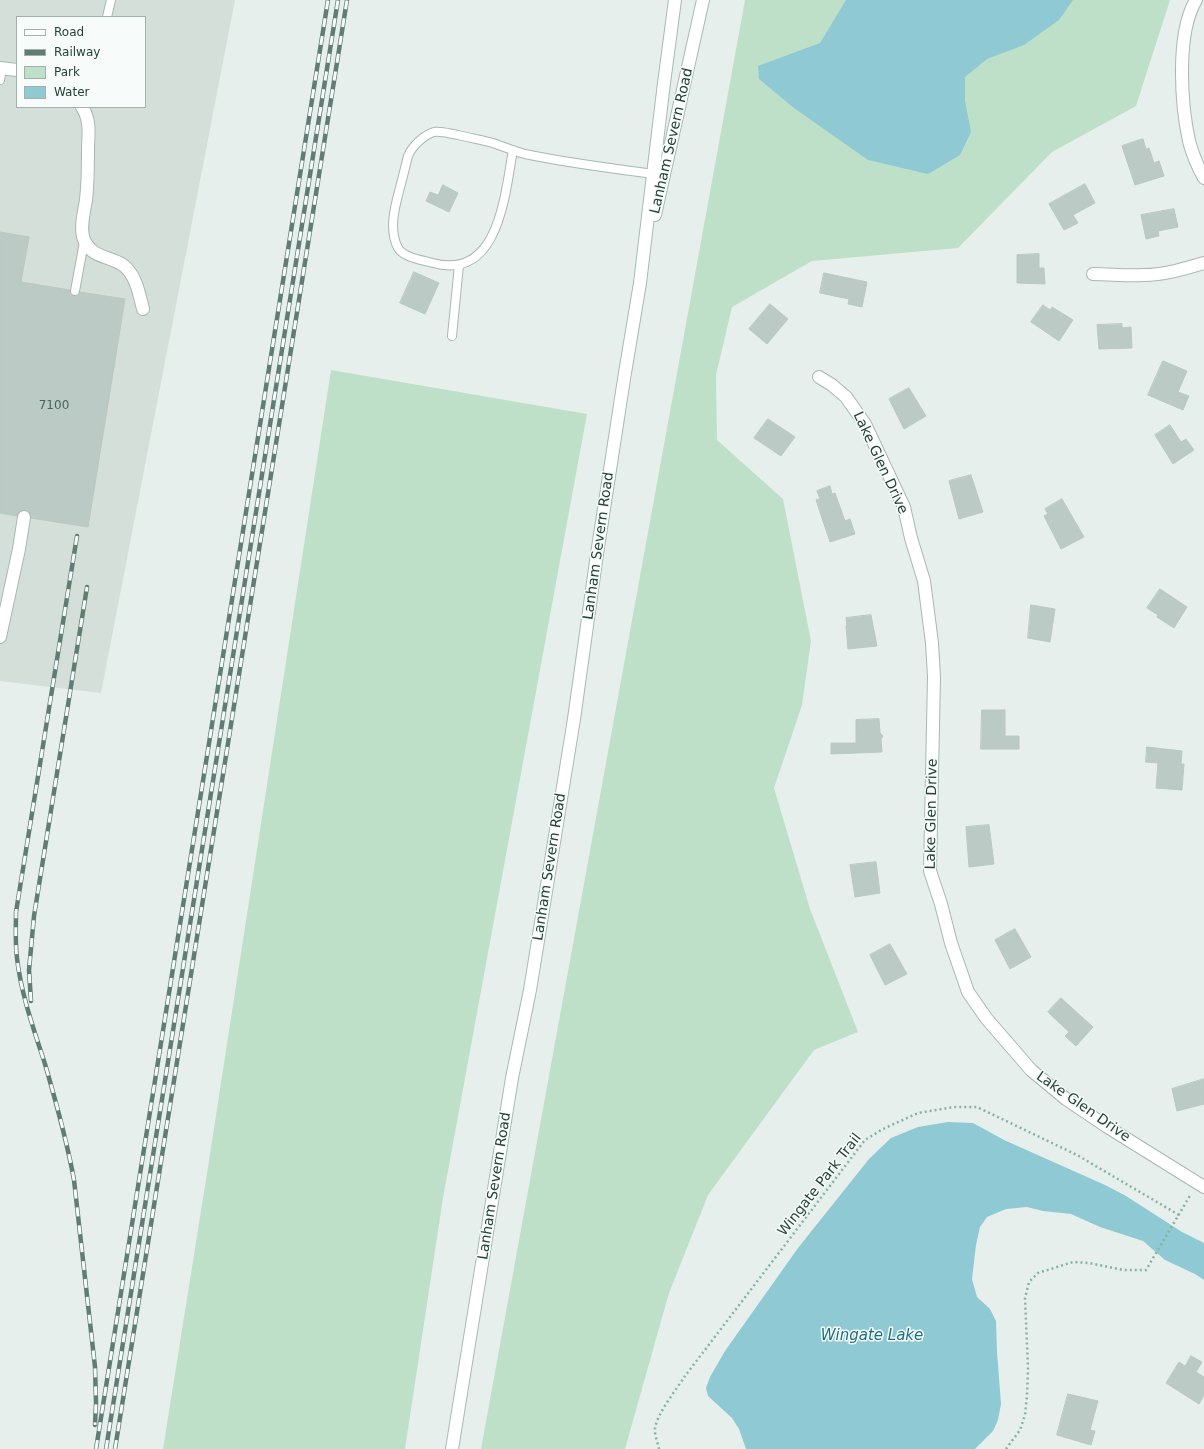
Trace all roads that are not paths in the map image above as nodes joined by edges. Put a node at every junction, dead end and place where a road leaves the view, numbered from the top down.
1 (111, 0) edge
2 (675, 0) edge
3 (704, 0) edge
4 (1196, 0) edge
5 (107, 16) edge
6 (16, 70) edge
7 (1, 72) edge
8 (86, 111) edge
9 (513, 150) junction
10 (653, 174) junction
11 (1204, 178) edge
12 (84, 242) junction
13 (1204, 263) edge
14 (459, 265) junction
15 (1093, 274) dead end
16 (640, 283) junction
17 (75, 291) dead end
18 (143, 309) dead end
19 (452, 336) dead end
20 (819, 377) dead end
21 (24, 517) dead end
22 (0, 637) edge
23 (1204, 1186) edge
24 (452, 1449) edge

1 - 5 lane
2 - 10 main road, Lanham Severn Road
3 - 16 main road, Lanham Severn Road
4 - 11 main road
6 - 7 main road
8 - 12 main road
9 - 10 lane
9 - 14 lane
9 - 14 lane
10 - 16 main road, Lanham Severn Road
12 - 17 lane
12 - 18 main road
13 - 15 main road
14 - 19 lane
16 - 24 main road, Lanham Severn Road
20 - 23 main road, Lake Glen Drive
21 - 22 main road

